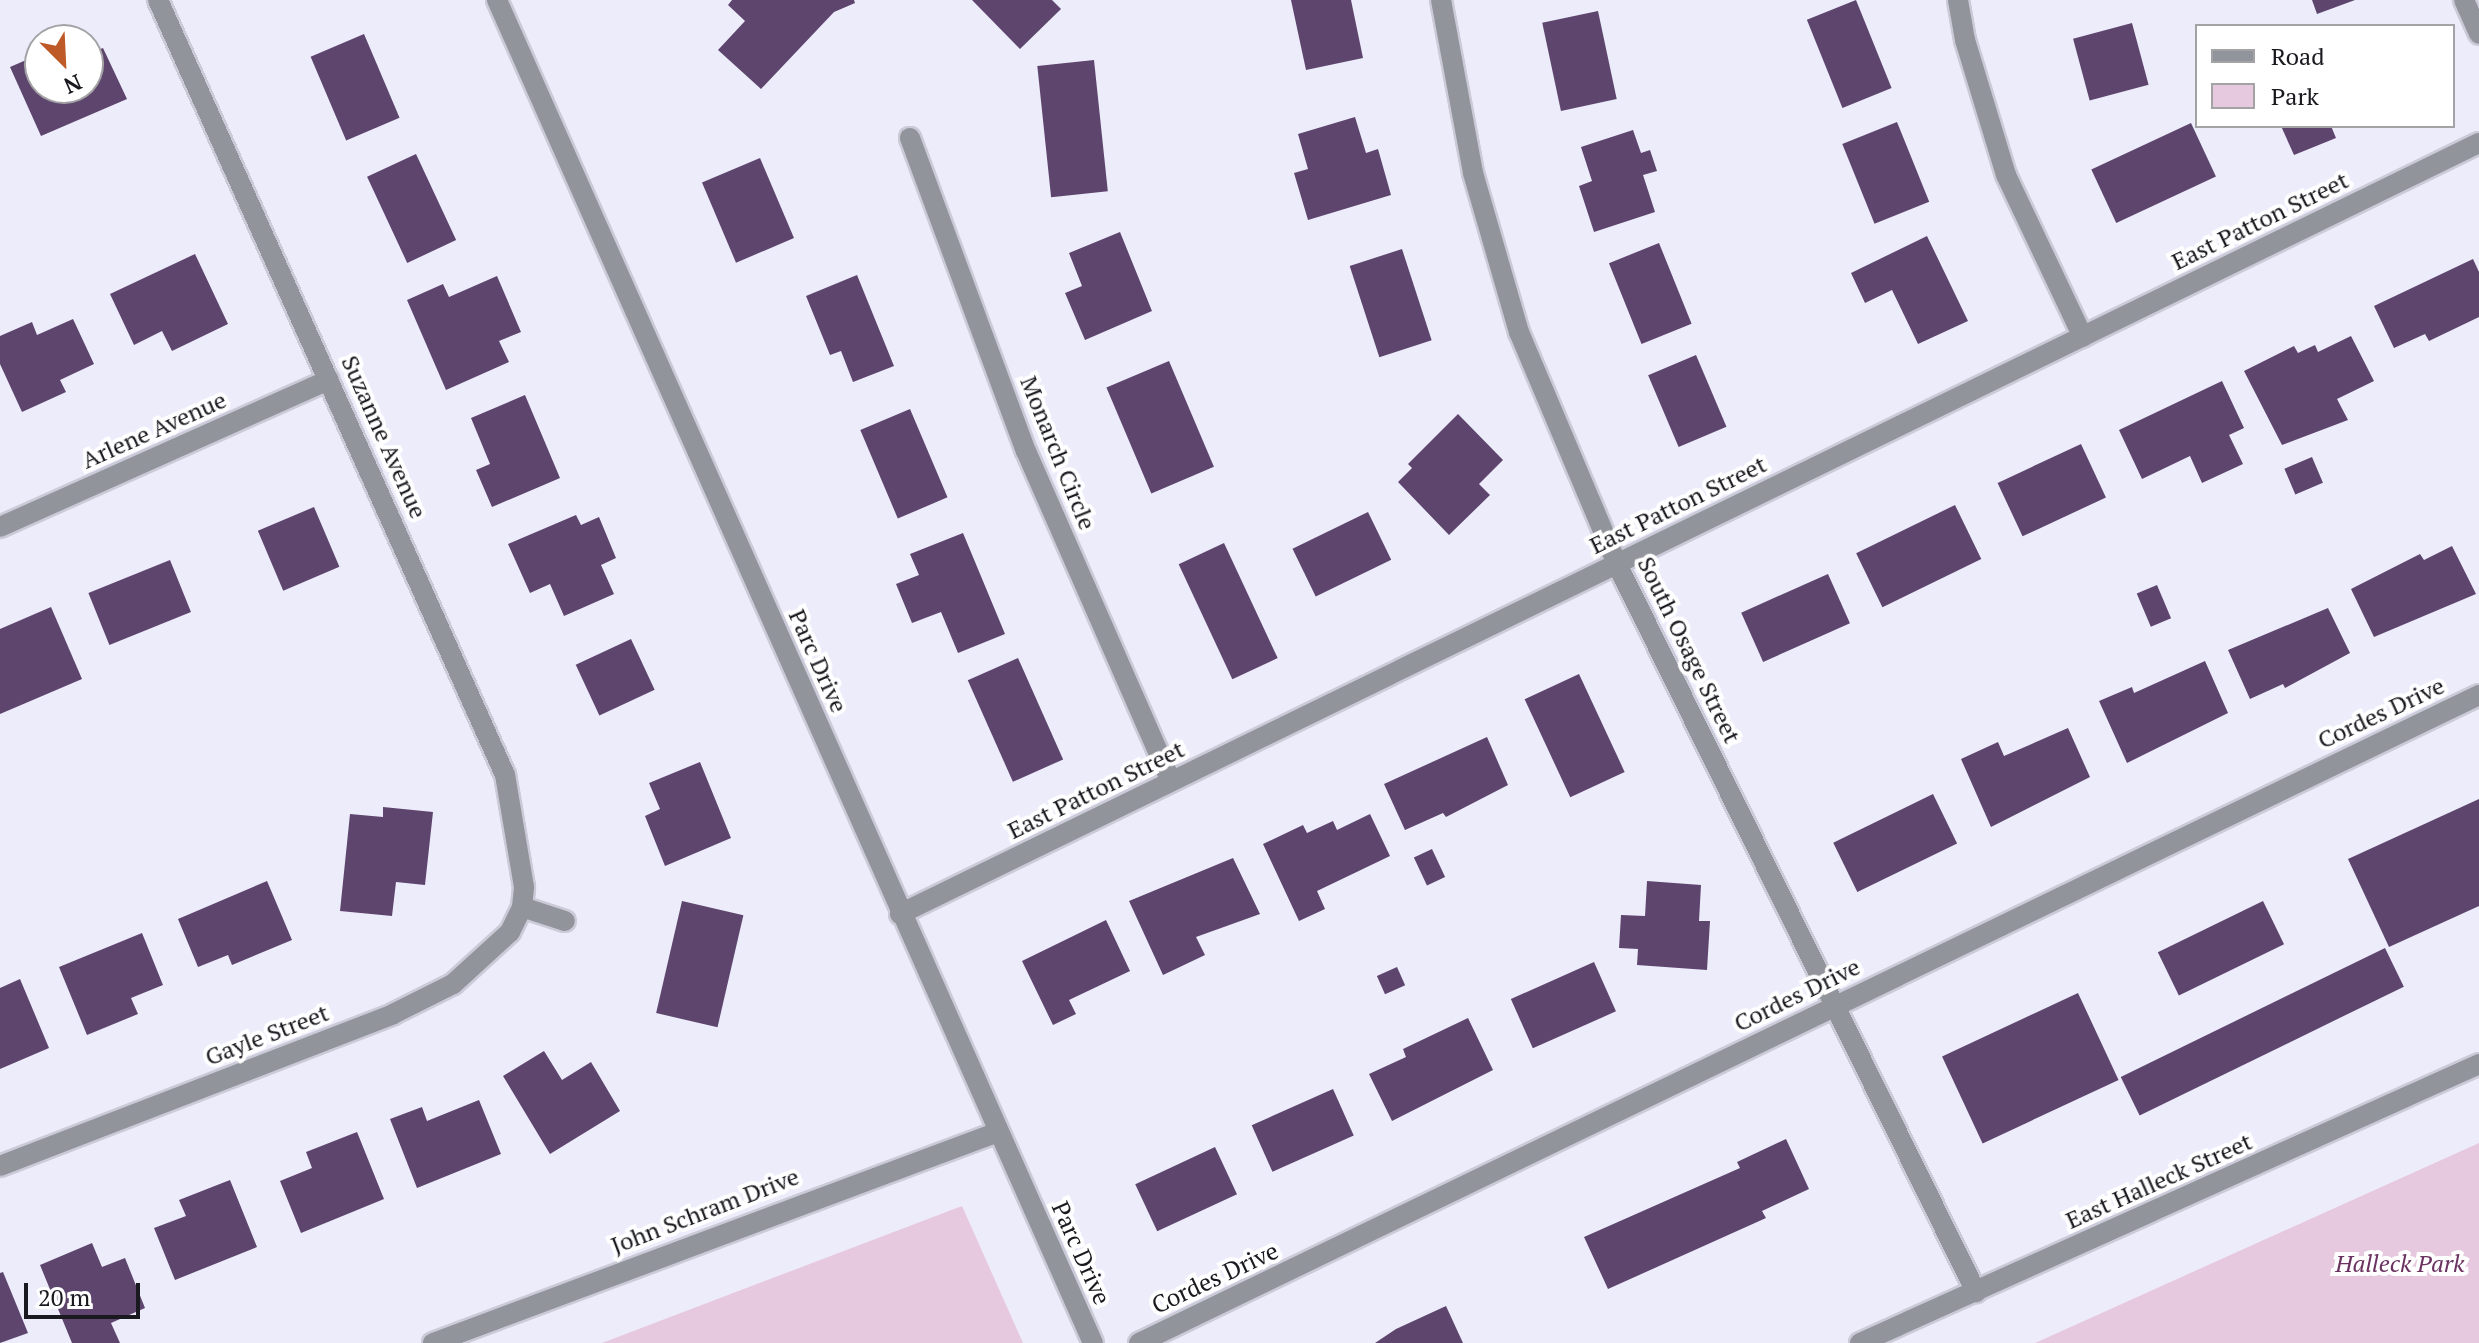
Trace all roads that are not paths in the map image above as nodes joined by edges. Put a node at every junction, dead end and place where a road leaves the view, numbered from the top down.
1 (158, 0) edge
2 (497, 0) edge
3 (1441, 0) edge
4 (1958, 0) edge
5 (2464, 0) edge
6 (2479, 34) edge
7 (910, 138) dead end
8 (2479, 143) edge
9 (2083, 337) junction
10 (329, 380) junction
11 (0, 527) edge
12 (1617, 564) junction
13 (2479, 695) edge
14 (1171, 781) junction
15 (522, 907) junction
16 (900, 914) junction
17 (565, 921) dead end
18 (1835, 1006) junction
19 (2479, 1064) edge
20 (998, 1132) junction
21 (0, 1166) edge
22 (1976, 1292) junction
23 (433, 1343) edge
24 (1093, 1343) edge
25 (1139, 1343) edge
26 (1860, 1343) edge

1 - 10 street, Suzanne Avenue
2 - 16 street, Parc Drive
3 - 12 street, South Osage Street
4 - 9 street
5 - 6 street
7 - 14 street, Monarch Circle
8 - 9 street, East Patton Street
9 - 12 street, East Patton Street
10 - 11 street, Arlene Avenue
10 - 15 street, Suzanne Avenue
12 - 14 street, East Patton Street
12 - 18 street, South Osage Street
13 - 18 street, Cordes Drive
14 - 16 street, East Patton Street
15 - 17 street
15 - 21 street, Gayle Street
16 - 20 street, Parc Drive
18 - 22 street, South Osage Street
18 - 25 street, Cordes Drive
19 - 22 street, East Halleck Street
20 - 23 street, John Schram Drive
20 - 24 street, Parc Drive
22 - 26 street, East Halleck Street

